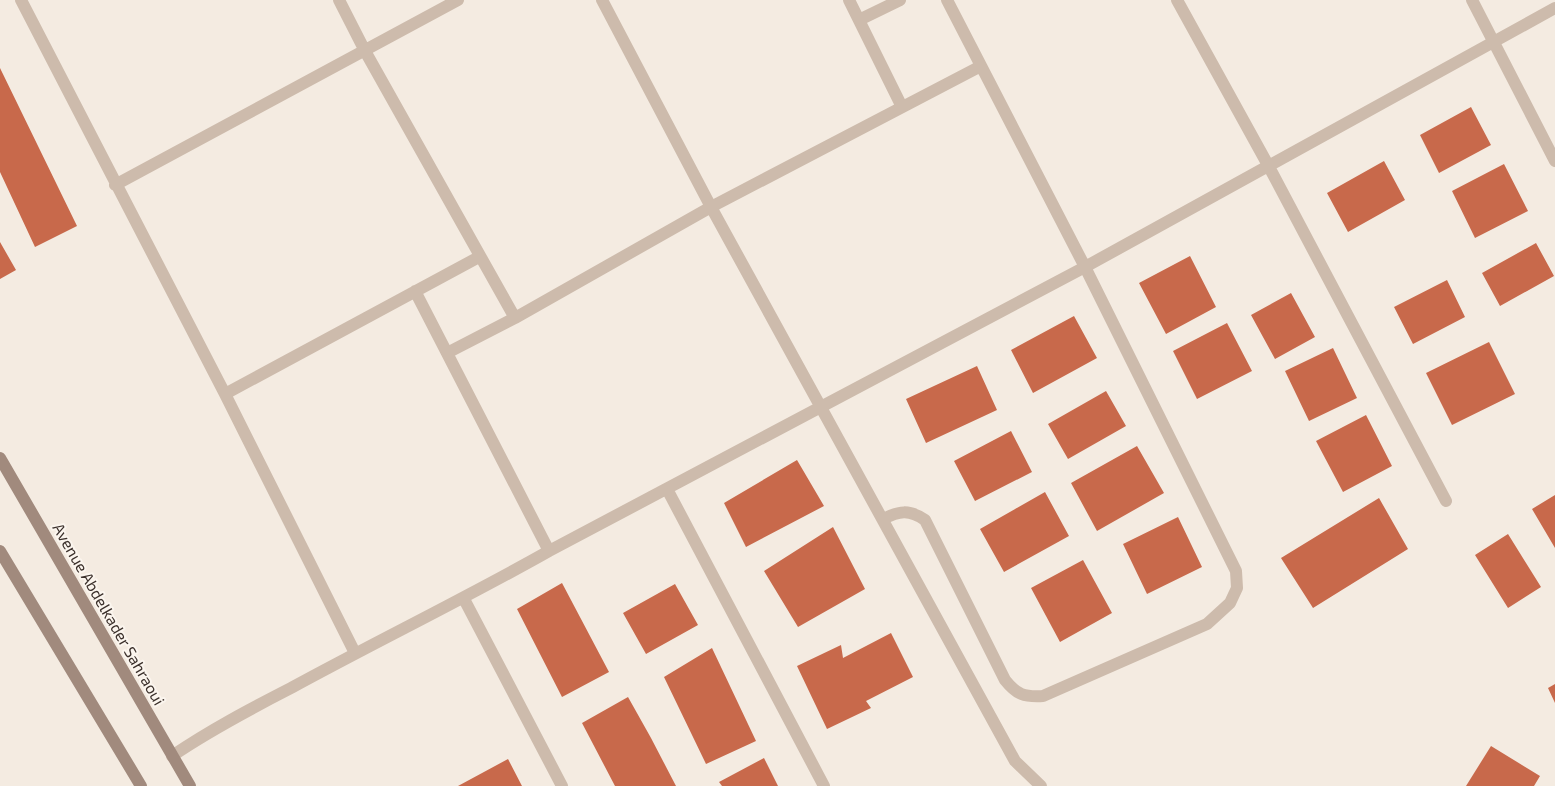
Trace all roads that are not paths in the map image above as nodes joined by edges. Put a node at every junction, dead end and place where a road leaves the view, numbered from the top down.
1 (21, 0) edge
2 (339, 0) edge
3 (458, 0) edge
4 (602, 0) edge
5 (849, 0) edge
6 (900, 0) edge
7 (947, 0) edge
8 (1177, 0) edge
9 (1472, 0) edge
10 (1555, 8) edge
11 (860, 20) junction
12 (1494, 42) junction
13 (365, 51) junction
14 (981, 66) junction
15 (902, 107) junction
16 (1555, 161) edge
17 (1268, 165) junction
18 (115, 185) junction
19 (711, 207) junction
20 (479, 256) junction
21 (1085, 267) junction
22 (415, 291) junction
23 (515, 318) junction
24 (447, 353) junction
25 (224, 394) junction
26 (821, 407) junction
27 (0, 458) edge
28 (666, 489) junction
29 (1446, 501) dead end
30 (883, 519) junction
31 (0, 551) edge
32 (549, 551) junction
33 (464, 599) junction
34 (355, 653) junction
35 (172, 756) junction
36 (141, 786) edge
37 (190, 786) edge
38 (562, 786) edge
39 (824, 786) edge
40 (1041, 786) edge

1 - 18 street
2 - 13 street
3 - 13 street
4 - 19 street
5 - 11 street
6 - 11 street
7 - 14 street
8 - 17 street
9 - 12 street
10 - 12 street
11 - 15 street
12 - 16 street
12 - 17 street
13 - 18 street
13 - 20 street
14 - 15 street
14 - 21 street
15 - 19 street
17 - 21 street
17 - 29 street
18 - 25 street
19 - 23 street
19 - 26 street
20 - 22 street
20 - 23 street
21 - 26 street
21 - 30 street
22 - 24 street
22 - 25 street
23 - 24 street
24 - 32 street
25 - 34 street
26 - 28 street
26 - 30 street
27 - 35 main road, Avenue Abdelkader Sahraoui
28 - 32 street
28 - 39 street
30 - 40 street
31 - 36 main road
32 - 33 street
33 - 34 street
33 - 38 street
34 - 35 street
35 - 37 main road, Avenue Abdelkader Sahraoui

